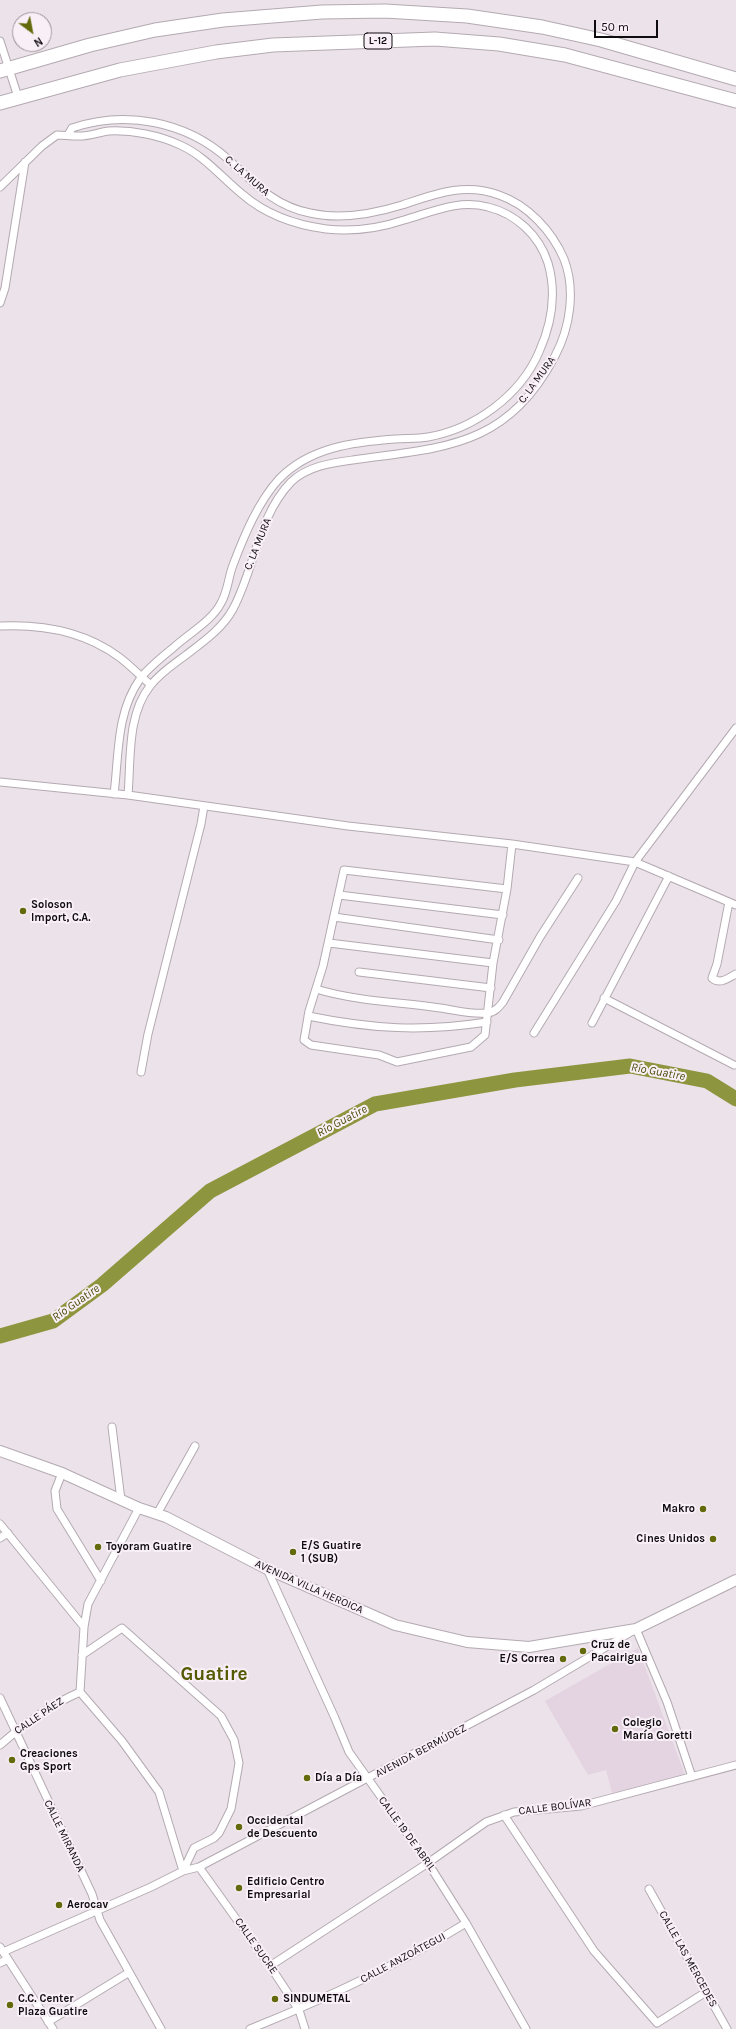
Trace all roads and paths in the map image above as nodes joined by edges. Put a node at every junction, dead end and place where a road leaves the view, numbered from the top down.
1 (0, 41) edge
2 (5, 70) edge
3 (736, 79) edge
4 (18, 97) junction
5 (736, 101) edge
6 (0, 103) edge
7 (68, 135) junction
8 (25, 162) junction
9 (0, 187) edge
10 (0, 303) edge
11 (0, 626) edge
12 (141, 677) junction
13 (151, 685) junction
14 (736, 728) edge
15 (0, 782) edge
16 (114, 794) junction
17 (128, 795) junction
18 (204, 806) junction
19 (512, 844) junction
20 (635, 862) junction
21 (669, 876) junction
22 (578, 878) dead end
23 (507, 889) junction
24 (339, 895) junction
25 (729, 902) junction
26 (736, 905) edge
27 (503, 915) junction
28 (334, 917) junction
29 (499, 940) junction
30 (329, 943) junction
31 (493, 963) junction
32 (359, 972) dead end
33 (736, 974) edge
34 (491, 988) junction
35 (316, 989) junction
36 (604, 998) junction
37 (488, 1013) junction
38 (308, 1016) junction
39 (487, 1022) junction
40 (592, 1023) dead end
41 (534, 1033) dead end
42 (734, 1065) dead end
43 (142, 1072) dead end
44 (112, 1427) dead end
45 (195, 1446) dead end
46 (0, 1451) edge
47 (62, 1473) junction
48 (121, 1500) junction
49 (139, 1508) junction
50 (157, 1514) junction
51 (0, 1524) edge
52 (8, 1533) junction
53 (0, 1538) edge
54 (267, 1569) junction
55 (736, 1580) edge
56 (101, 1581) junction
57 (84, 1627) junction
58 (636, 1629) junction
59 (82, 1655) junction
60 (80, 1692) junction
61 (0, 1698) edge
62 (15, 1732) junction
63 (0, 1745) edge
64 (736, 1765) edge
65 (692, 1777) junction
66 (367, 1780) junction
67 (504, 1815) junction
68 (428, 1863) junction
69 (199, 1867) junction
70 (184, 1871) junction
71 (649, 1889) dead end
72 (97, 1910) junction
73 (466, 1923) junction
74 (2, 1949) edge
75 (8, 1959) junction
76 (0, 1963) edge
77 (270, 1966) junction
78 (128, 1973) junction
79 (706, 1992) junction
80 (299, 2010) junction
81 (48, 2022) junction
82 (53, 2029) edge
83 (160, 2029) edge
84 (250, 2029) edge
85 (306, 2029) edge
86 (526, 2029) edge
87 (727, 2029) edge

1 - 2 street
2 - 3 highway
2 - 4 street
4 - 5 highway, L-12
4 - 6 highway, L-12
7 - 8 street
7 - 12 street
7 - 13 street, C. LA MURA
8 - 9 street
8 - 10 street
11 - 12 street
12 - 13 street
12 - 16 street
13 - 17 street, C. LA MURA
14 - 20 street
15 - 16 street
16 - 17 street
17 - 18 street
18 - 19 street
18 - 43 street
19 - 20 street
19 - 23 street
20 - 21 street
20 - 41 street
21 - 25 street
21 - 36 street
22 - 37 street
23 - 24 street
23 - 27 street
24 - 27 street
24 - 28 street
25 - 26 street
25 - 33 street
27 - 29 street
28 - 29 street
28 - 30 street
29 - 31 street
30 - 31 street
30 - 35 street
31 - 34 street
32 - 34 street
34 - 37 street
35 - 37 street
35 - 38 street
36 - 40 street
36 - 42 street
37 - 39 street
38 - 39 street
38 - 39 street
44 - 48 street
45 - 50 street
46 - 47 main road, AVENIDA VILLA HEROICA
47 - 48 main road, AVENIDA VILLA HEROICA
47 - 56 street
48 - 49 main road, AVENIDA VILLA HEROICA
49 - 50 main road, AVENIDA VILLA HEROICA
49 - 56 street
50 - 54 main road, AVENIDA VILLA HEROICA
51 - 52 street
52 - 53 street
52 - 57 street
54 - 58 main road, AVENIDA VILLA HEROICA
54 - 66 street, CALLE 19 DE ABRIL
55 - 58 main road, AVENIDA VILLA HEROICA
56 - 57 street
57 - 59 street
58 - 65 street
58 - 66 street, AVENIDA BERMÚDEZ
59 - 60 street
59 - 70 street
60 - 62 street, CALLE PÁEZ
60 - 70 street
61 - 62 street, CALLE MIRANDA
62 - 63 street, CALLE PÁEZ
62 - 72 street, CALLE MIRANDA
64 - 65 street, CALLE BOLÍVAR
65 - 67 street, CALLE BOLÍVAR
66 - 68 street, CALLE 19 DE ABRIL
66 - 69 street, AVENIDA BERMÚDEZ
67 - 68 street, CALLE BOLÍVAR
67 - 79 street
68 - 73 street, CALLE 19 DE ABRIL
68 - 77 street, CALLE BOLÍVAR
69 - 70 street, AVENIDA BERMÚDEZ
69 - 77 street, CALLE SUCRE
70 - 72 street, AVENIDA BERMÚDEZ
71 - 79 street, CALLE LAS MERCEDES
72 - 74 street, AVENIDA BERMÚDEZ
72 - 78 street, CALLE MIRANDA
73 - 80 street, CALLE ANZOÁTEGUI
73 - 86 street, CALLE 19 DE ABRIL
74 - 75 street
75 - 76 street
75 - 81 street
77 - 80 street, CALLE SUCRE
78 - 81 street
78 - 83 street, CALLE MIRANDA
79 - 87 street, CALLE LAS MERCEDES
80 - 84 street, CALLE ANZOÁTEGUI
80 - 85 street, CALLE SUCRE
81 - 82 street

